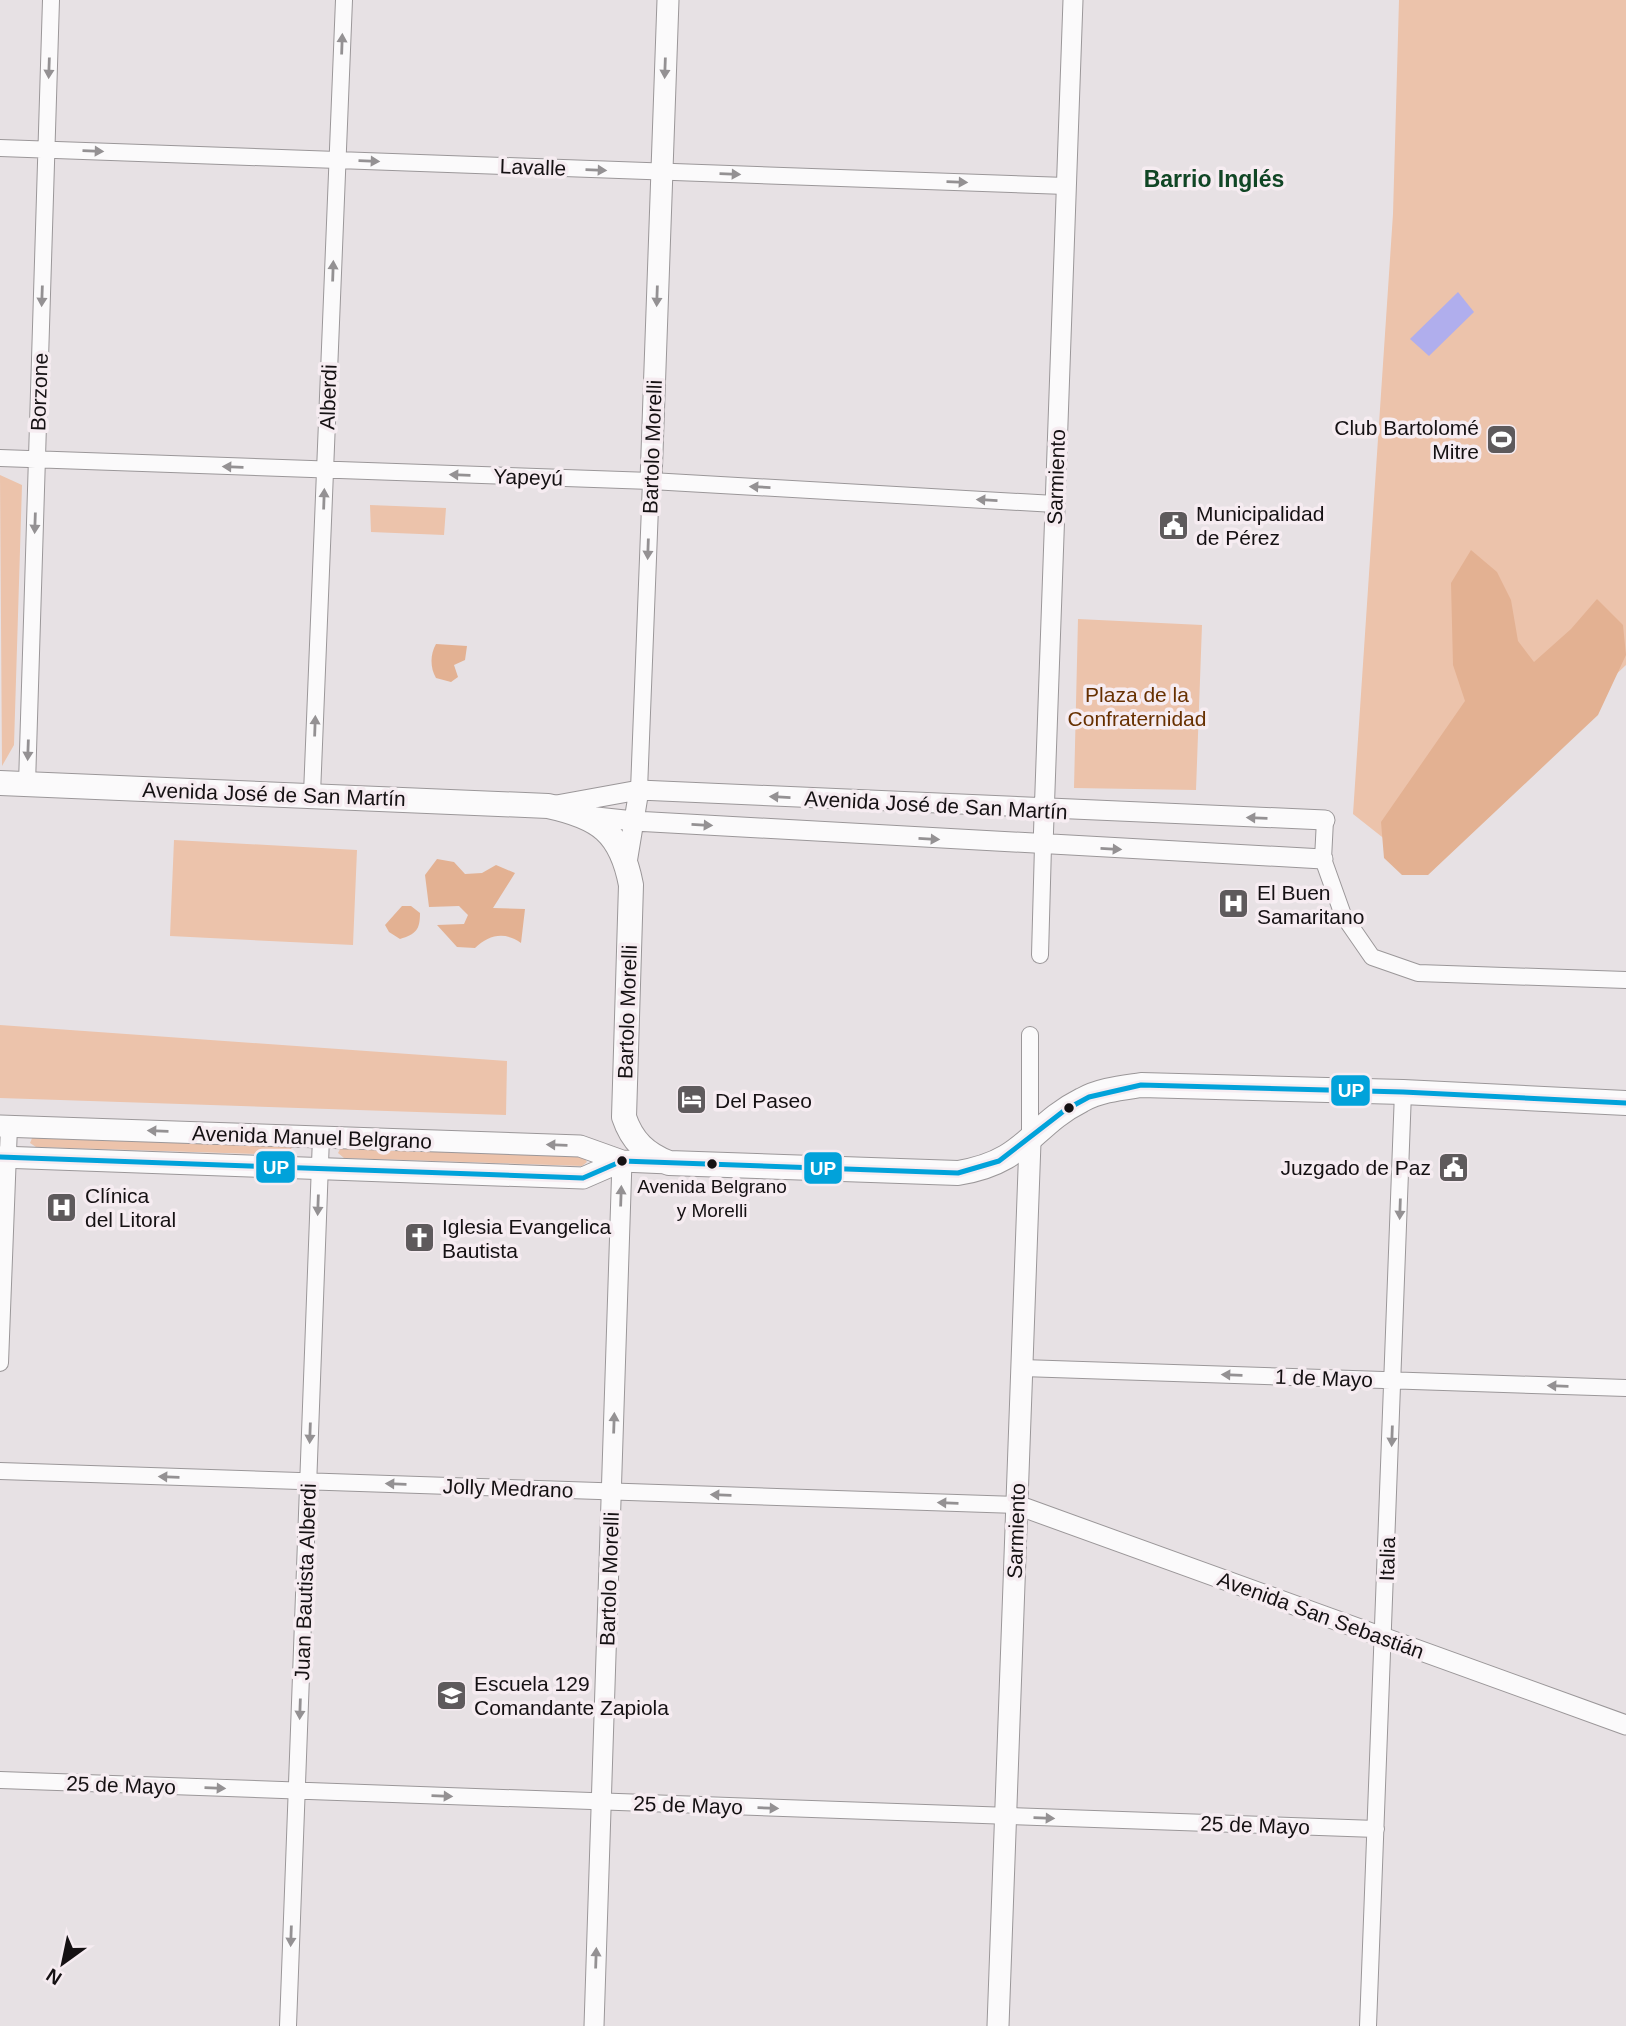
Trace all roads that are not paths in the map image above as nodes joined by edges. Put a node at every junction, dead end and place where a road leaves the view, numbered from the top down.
1 (51, 0) edge
2 (344, 0) edge
3 (668, 0) edge
4 (1073, 0) edge
5 (0, 148) edge
6 (47, 150) junction
7 (337, 160) junction
8 (662, 172) junction
9 (1066, 186) junction
10 (0, 458) edge
11 (37, 459) junction
12 (325, 471) junction
13 (650, 481) junction
14 (1055, 504) junction
15 (0, 783) edge
16 (27, 784) junction
17 (639, 790) junction
18 (312, 794) junction
19 (548, 806) junction
20 (1044, 810) junction
21 (587, 816) junction
22 (1325, 820) joint
23 (634, 821) junction
24 (1043, 846) junction
25 (1323, 859) junction
26 (627, 863) junction
27 (1040, 955) dead end
28 (1626, 980) edge
29 (1030, 1035) dead end
30 (1403, 1092) junction
31 (1626, 1102) edge
32 (624, 1117) junction
33 (4, 1126) edge
34 (321, 1137) junction
35 (1030, 1142) junction
36 (4, 1157) edge
37 (622, 1161) junction
38 (669, 1163) junction
39 (320, 1168) junction
40 (0, 1363) edge
41 (1022, 1368) junction
42 (1394, 1380) junction
43 (1626, 1388) edge
44 (0, 1471) edge
45 (308, 1482) junction
46 (612, 1492) junction
47 (1017, 1505) junction
48 (1384, 1637) junction
49 (1626, 1725) edge
50 (0, 1780) edge
51 (297, 1791) junction
52 (601, 1802) junction
53 (1006, 1816) junction
54 (1376, 1829) junction
55 (288, 2026) edge
56 (594, 2026) edge
57 (998, 2026) edge
58 (1368, 2026) edge

1 -> 6 street, Borzone
7 -> 2 street, Alberdi
3 -> 8 main road, Bartolo Morelli
4 - 9 street, Sarmiento
5 - 6 street, Lavalle
6 -> 7 street, Lavalle
6 -> 11 street, Borzone
7 -> 8 street, Lavalle
12 -> 7 street, Alberdi
8 -> 9 street, Lavalle
8 -> 13 main road, Bartolo Morelli
9 - 14 street, Sarmiento
10 - 11 street, Yapeyú
12 -> 11 street, Yapeyú
11 -> 16 street, Borzone
13 -> 12 street, Yapeyú
18 -> 12 street, Alberdi
14 -> 13 street, Yapeyú
13 -> 17 street, Bartolo Morelli
14 - 20 street, Sarmiento
15 - 16 main road, Avenida José de San Martín
16 - 18 main road, Avenida José de San Martín
17 - 19 street, Avenida José de San Martín
20 -> 17 street, Avenida José de San Martín
17 - 23 street, Bartolo Morelli
18 - 19 main road, Avenida José de San Martín
19 - 21 main road, Avenida José de San Martín
22 -> 20 street, Avenida José de San Martín
20 - 24 street, Sarmiento
21 - 23 street, Avenida José de San Martín
21 - 26 main road
22 - 25 street
23 -> 24 street, Avenida José de San Martín
23 - 26 street, Bartolo Morelli
24 -> 25 street, Avenida José de San Martín
24 - 27 street, Sarmiento
25 - 28 street
26 - 32 main road, Bartolo Morelli
29 - 35 street, Sarmiento
30 - 31 main road, Avenida Manuel Belgrano
30 - 35 main road, Avenida Manuel Belgrano
30 -> 42 street, Italia
32 - 37 main road, Bartolo Morelli
32 - 38 main road, Avenida Manuel Belgrano
34 -> 33 main road, Avenida Manuel Belgrano
33 - 36 street
37 -> 34 main road, Avenida Manuel Belgrano
34 - 39 street, Juan Bautista Alberdi
35 - 38 main road, Avenida Manuel Belgrano
35 - 41 main road, Sarmiento
36 - 39 main road, Avenida Manuel Belgrano
36 - 40 street
37 - 38 main road, Avenida Manuel Belgrano
37 - 39 main road, Avenida Manuel Belgrano
46 -> 37 street, Bartolo Morelli
39 -> 45 street, Juan Bautista Alberdi
42 -> 41 street, 1 de Mayo
41 - 47 main road, Sarmiento
43 -> 42 street, 1 de Mayo
42 -> 48 street, Italia
45 -> 44 street, Jolly Medrano
46 -> 45 street, Jolly Medrano
45 -> 51 street, Juan Bautista Alberdi
47 -> 46 street, Jolly Medrano
46 - 52 street, Bartolo Morelli
47 - 48 street, Avenida San Sebastián
47 - 53 main road, Sarmiento
48 - 49 street, Avenida San Sebastián
48 - 54 street, Italia
50 -> 51 street, 25 de Mayo
51 -> 52 street, 25 de Mayo
51 -> 55 street, Juan Bautista Alberdi
52 -> 53 street, 25 de Mayo
56 -> 52 street, Bartolo Morelli
53 -> 54 street, 25 de Mayo
53 - 57 main road, Sarmiento
54 - 58 street, Italia

